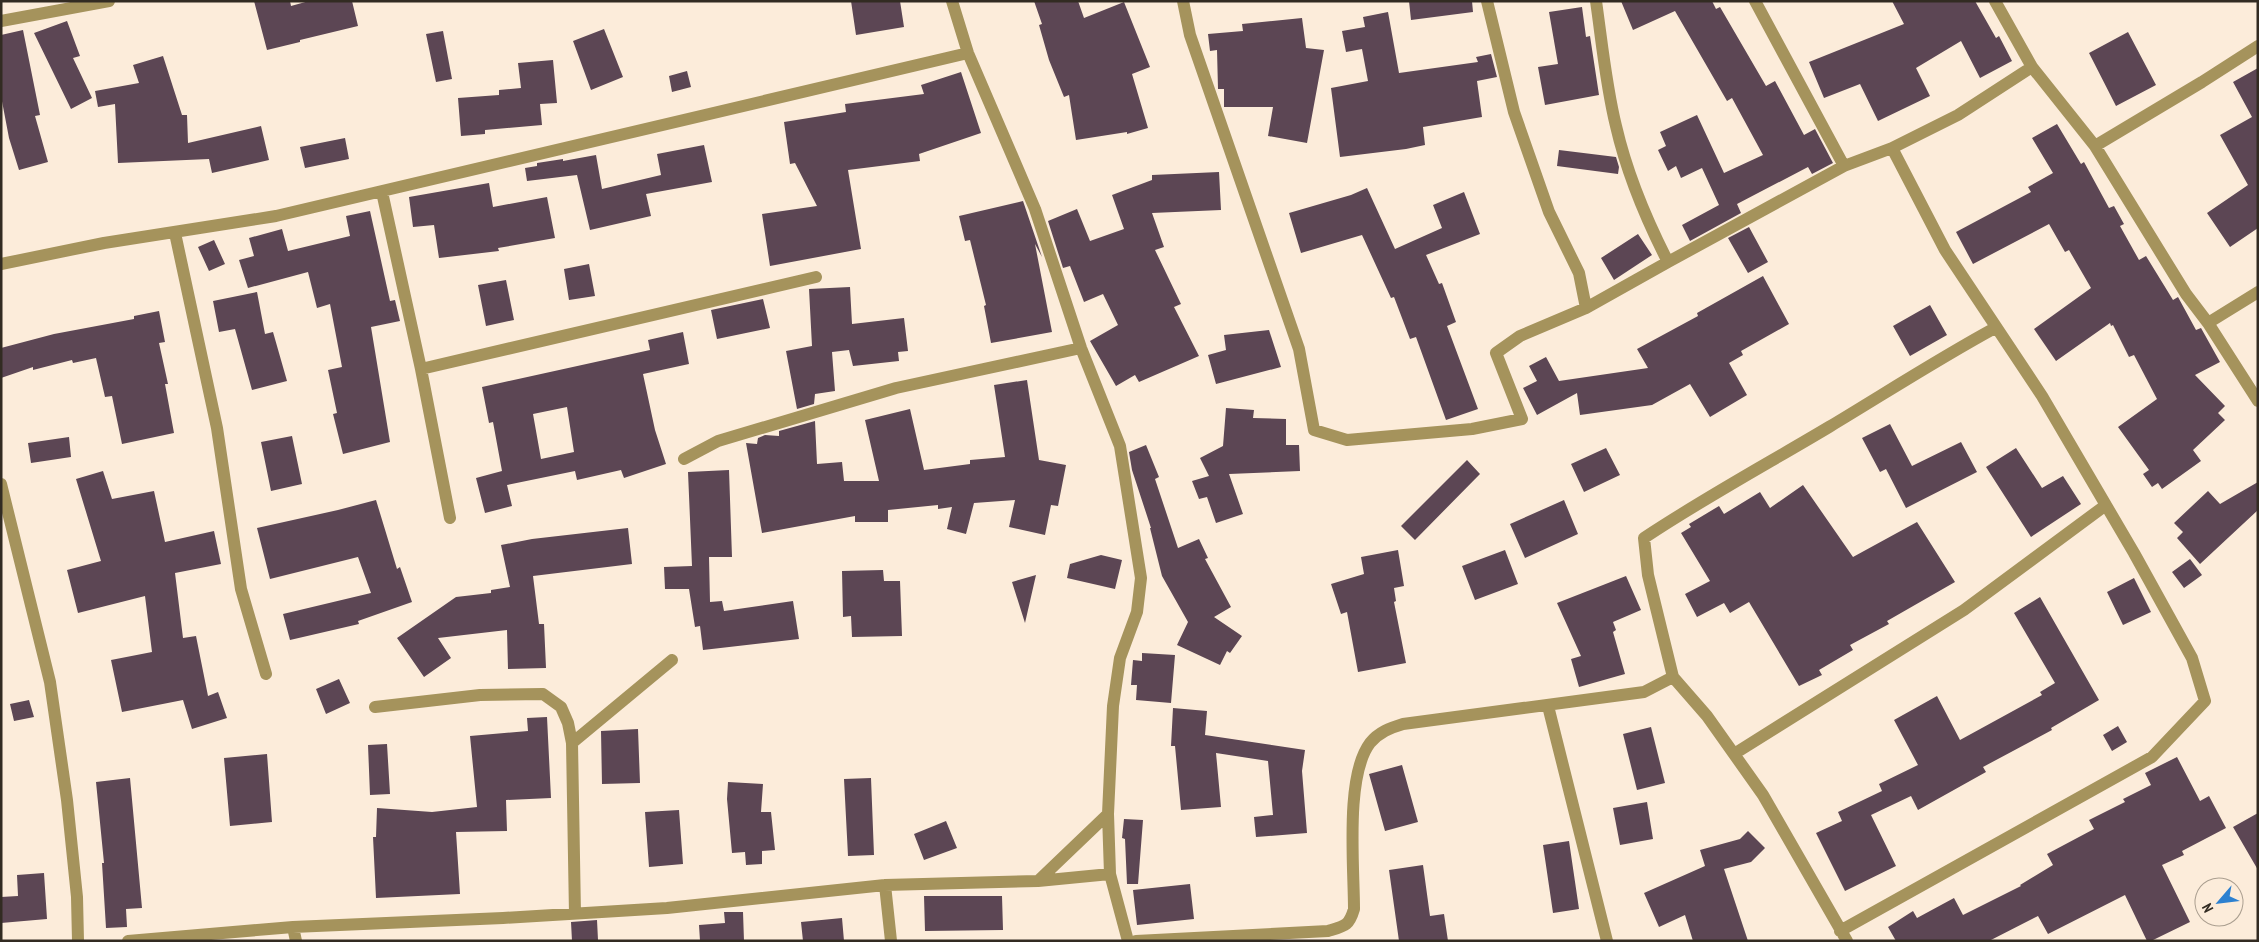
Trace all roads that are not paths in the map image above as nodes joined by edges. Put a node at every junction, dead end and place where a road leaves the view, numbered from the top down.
1 (109, 1) edge
2 (952, 1) edge
3 (1183, 1) edge
4 (1487, 1) edge
5 (1596, 1) edge
6 (1755, 1) edge
7 (1995, 1) edge
8 (1, 21) edge
9 (2258, 46) edge
10 (968, 52) junction
11 (2032, 67) junction
12 (2095, 146) junction
13 (1892, 148) junction
14 (1844, 166) junction
15 (382, 192) junction
16 (175, 233) junction
17 (1668, 262) junction
18 (1, 264) edge
19 (816, 277) dead end
20 (2258, 292) edge
21 (1586, 308) junction
22 (2208, 322) junction
23 (1995, 328) junction
24 (1081, 348) junction
25 (421, 369) junction
26 (2258, 401) edge
27 (684, 459) dead end
28 (1, 484) edge
29 (2106, 505) junction
30 (450, 518) dead end
31 (672, 660) dead end
32 (266, 674) dead end
33 (1673, 677) junction
34 (1548, 706) junction
35 (375, 707) dead end
36 (572, 743) junction
37 (1734, 754) junction
38 (1108, 814) junction
39 (1110, 874) junction
40 (1038, 881) junction
41 (885, 885) junction
42 (575, 914) junction
43 (293, 927) junction
44 (1843, 936) edge
45 (78, 941) edge
46 (128, 941) edge
47 (296, 941) edge
48 (891, 941) edge
49 (1128, 941) edge
50 (1136, 941) edge
51 (1607, 941) edge

1 - 8 street
2 - 10 street
3 - 21 street
4 - 21 street
5 - 17 street
6 - 14 street
7 - 11 street
9 - 12 street
10 - 15 street
10 - 24 street
11 - 12 street
11 - 13 street
12 - 22 street
13 - 14 street
13 - 23 street
14 - 17 street
15 - 16 street
15 - 25 street
16 - 18 street
16 - 32 street
17 - 21 street
19 - 25 street
20 - 22 street
22 - 26 street
23 - 29 street
23 - 33 street
24 - 27 street
24 - 38 street
25 - 30 street
28 - 45 street
29 - 37 street
29 - 44 street
31 - 36 street
33 - 34 street
33 - 37 street
34 - 50 street
34 - 51 street
35 - 36 street
36 - 42 street
37 - 44 street
38 - 39 street
38 - 40 street
39 - 40 street
39 - 49 street
40 - 41 street
41 - 42 street
41 - 48 street
42 - 43 street
43 - 46 street
43 - 47 street

